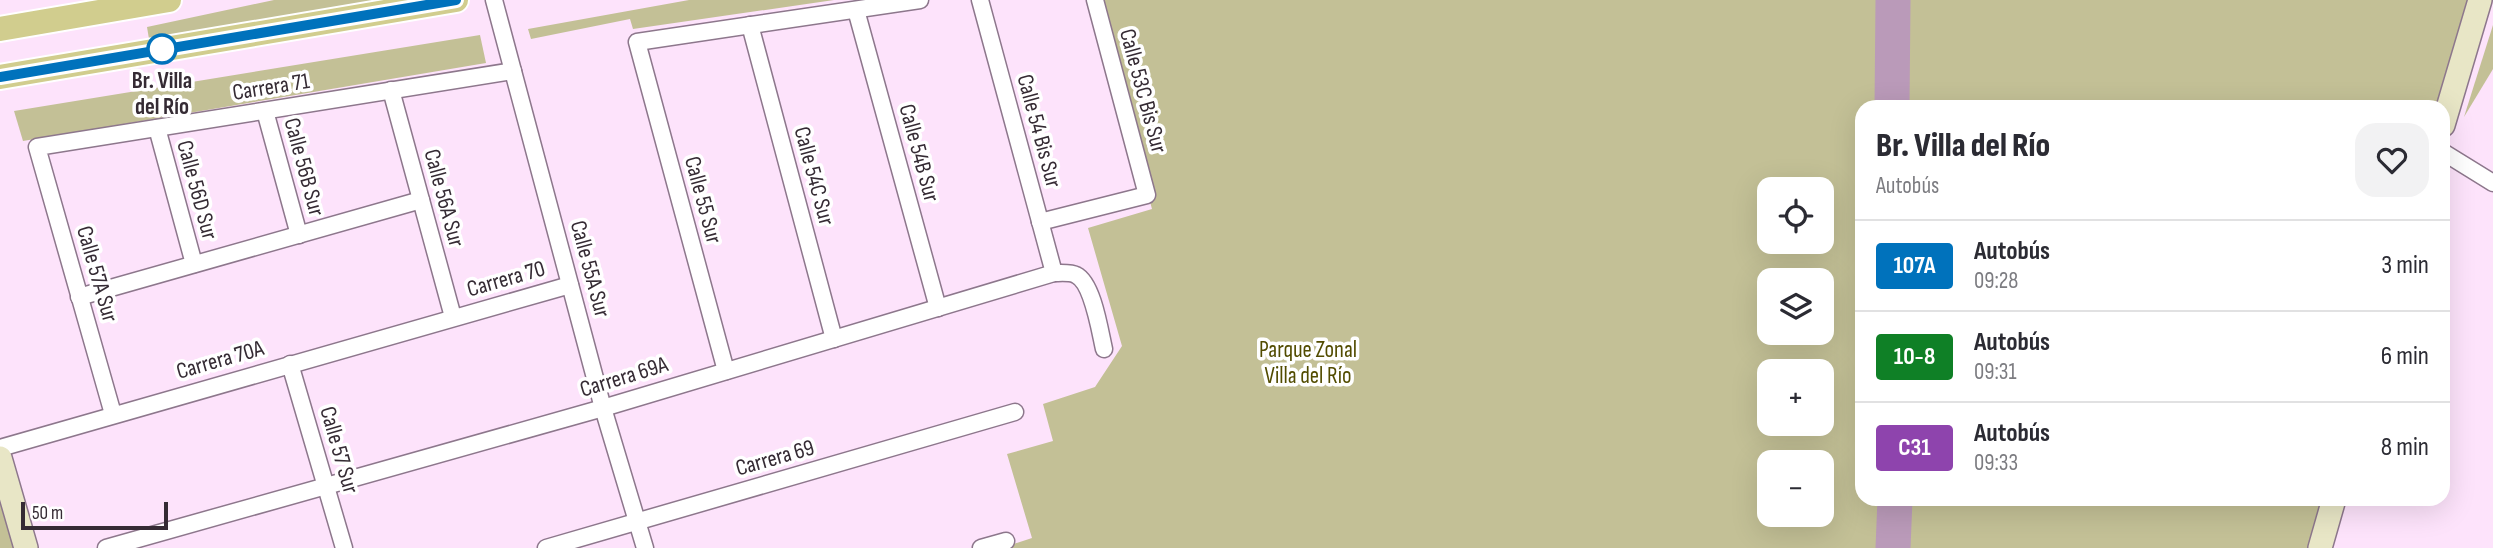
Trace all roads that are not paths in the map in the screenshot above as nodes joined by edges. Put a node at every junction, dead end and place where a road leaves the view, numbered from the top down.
1 (169, 0) edge
2 (456, 0) edge
3 (494, 0) edge
4 (920, 0) edge
5 (980, 0) edge
6 (1095, 0) edge
7 (2480, 0) edge
8 (856, 10) junction
9 (750, 25) junction
10 (0, 29) edge
11 (513, 71) junction
12 (0, 77) edge
13 (391, 90) junction
14 (2450, 101) edge
15 (265, 111) junction
16 (157, 128) junction
17 (37, 147) joint
18 (2450, 156) edge
19 (2493, 183) edge
20 (421, 200) junction
21 (1040, 222) junction
22 (299, 235) junction
23 (194, 264) junction
24 (1054, 273) junction
25 (570, 285) junction
26 (79, 297) junction
27 (938, 308) junction
28 (453, 317) junction
29 (834, 339) junction
30 (1104, 349) dead end
31 (290, 364) junction
32 (726, 371) junction
33 (603, 408) junction
34 (1015, 412) dead end
35 (113, 414) junction
36 (0, 448) edge
37 (0, 458) edge
38 (326, 486) junction
39 (2332, 506) edge
40 (637, 522) junction
41 (1006, 541) dead end
42 (26, 548) edge
43 (106, 548) edge
44 (344, 548) edge
45 (546, 548) edge
46 (645, 548) edge
47 (981, 548) edge
48 (2320, 548) edge

1 - 10 main road
2 - 12 main road
3 - 11 street, Calle 55A Sur
4 - 8 street
5 - 21 street, Calle 54 Bis Sur
6 - 21 street, Calle 53C Bis Sur
7 - 14 street
8 - 9 street
8 - 27 street, Calle 54B Sur
9 - 29 street, Calle 54C Sur
9 - 32 street, Calle 55 Sur
11 - 13 street, Carrera 71
11 - 25 street, Calle 55A Sur
13 - 15 street, Carrera 71
13 - 20 street, Calle 56A Sur
15 - 16 street, Carrera 71
15 - 22 street, Calle 56B Sur
16 - 17 street, Carrera 71
16 - 23 street, Calle 56D Sur
17 - 26 street, Calle 57A Sur
18 - 19 street
20 - 22 street
20 - 28 street, Calle 56A Sur
21 - 24 street, Calle 54 Bis Sur
22 - 23 street
23 - 26 street
24 - 27 street, Carrera 69A
24 - 30 street
25 - 28 street, Carrera 70
25 - 33 street, Calle 55A Sur
26 - 35 street, Calle 57A Sur
27 - 29 street, Carrera 69A
28 - 31 street, Carrera 70A
29 - 32 street, Carrera 69A
31 - 35 street, Carrera 70A
31 - 38 street, Calle 57 Sur
32 - 33 street, Carrera 69A
33 - 38 street, Carrera 69A
33 - 40 street, Calle 55A Sur
34 - 40 street, Carrera 69
35 - 36 street, Carrera 70A
37 - 42 street
38 - 43 street, Carrera 69A
38 - 44 street, Calle 57 Sur
39 - 48 street
40 - 45 street, Carrera 69
40 - 46 street, Calle 55A Sur
41 - 47 street

